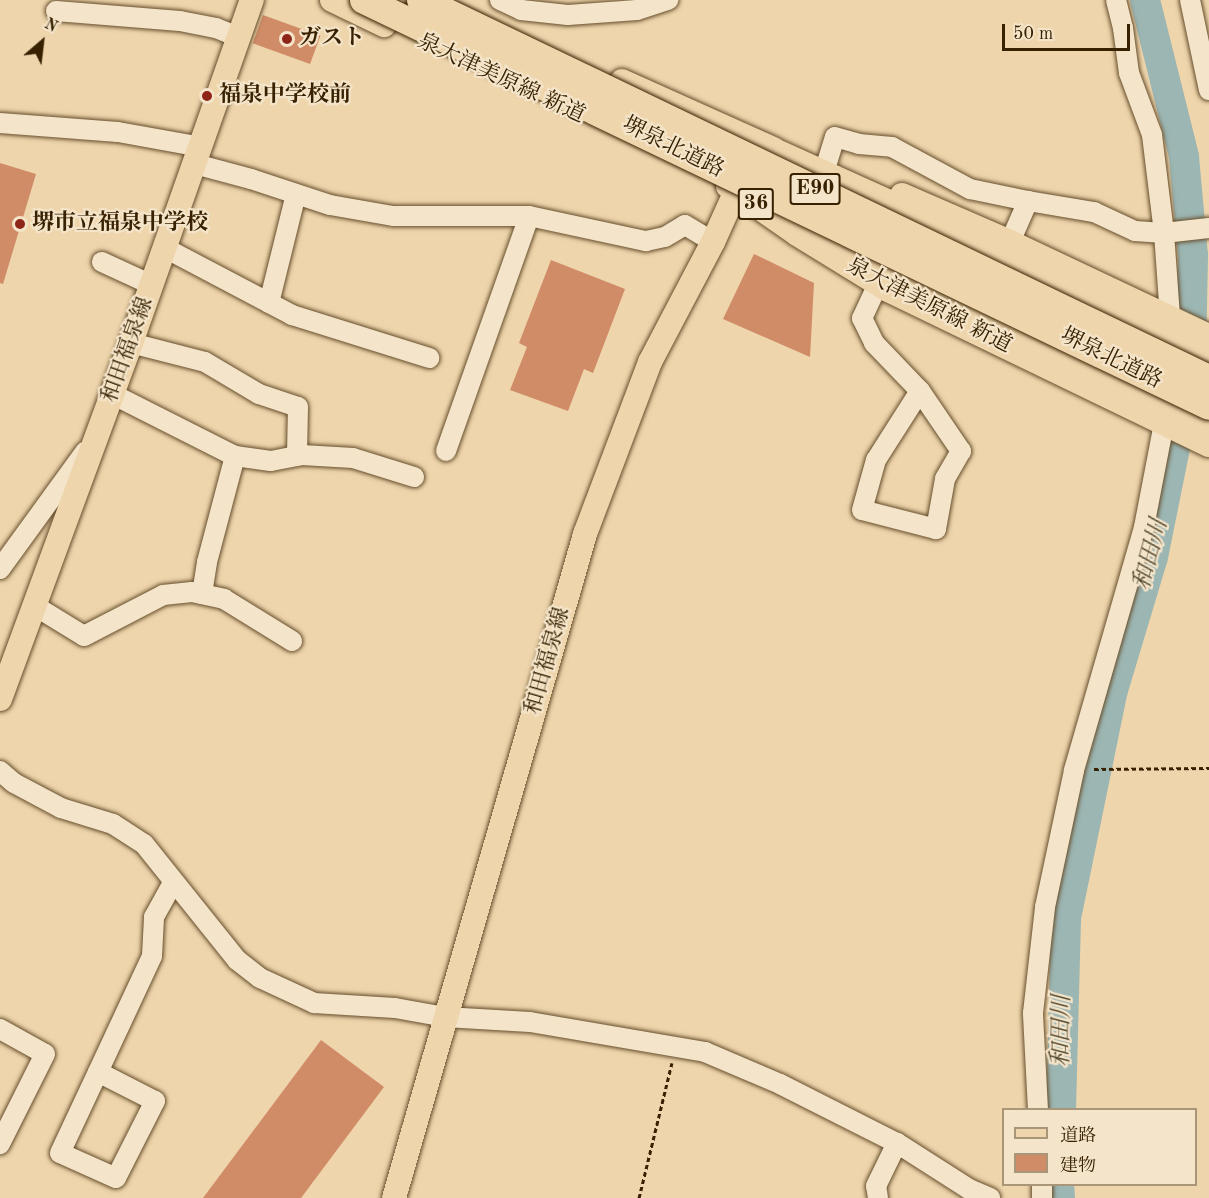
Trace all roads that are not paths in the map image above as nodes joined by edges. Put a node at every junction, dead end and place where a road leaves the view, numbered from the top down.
1 (252, 0) edge
2 (332, 0) edge
3 (364, 0) edge
4 (421, 0) edge
5 (452, 0) edge
6 (500, 0) edge
7 (668, 0) edge
8 (1116, 0) edge
9 (1190, 0) edge
10 (56, 11) dead end
11 (238, 38) junction
12 (1209, 90) edge
13 (0, 123) edge
14 (756, 144) junction
15 (198, 155) junction
16 (826, 166) junction
17 (737, 191) junction
18 (296, 194) junction
19 (1028, 201) junction
20 (529, 216) junction
21 (1209, 228) edge
22 (1164, 233) junction
23 (713, 242) junction
24 (1010, 242) junction
25 (165, 248) junction
26 (102, 262) dead end
27 (886, 279) junction
28 (152, 285) junction
29 (269, 303) junction
30 (1170, 317) junction
31 (1209, 336) edge
32 (131, 343) junction
33 (1209, 357) edge
34 (429, 358) dead end
35 (1209, 379) edge
36 (920, 392) junction
37 (112, 394) junction
38 (1209, 406) edge
39 (1167, 424) junction
40 (1209, 424) edge
41 (96, 438) junction
42 (1209, 445) edge
43 (446, 451) dead end
44 (235, 456) junction
45 (297, 456) junction
46 (414, 477) dead end
47 (0, 569) edge
48 (202, 594) junction
49 (35, 606) junction
50 (291, 641) dead end
51 (0, 699) edge
52 (0, 771) edge
53 (173, 883) junction
54 (445, 1017) junction
55 (0, 1029) edge
56 (98, 1072) junction
57 (1038, 1108) edge
58 (897, 1143) junction
59 (0, 1144) edge
60 (967, 1194) edge
61 (394, 1198) edge
62 (878, 1198) edge
63 (990, 1198) edge

1 - 11 main road, 和田福泉線
2 - 17 main road, 泉大津美原線 新道 / 36
3 - 38 highway, 堺泉北道路 / E90, bridge
4 - 35 highway, 堺泉北道路 / E90, bridge
5 - 14 main road
6 - 7 street
8 - 22 street
9 - 12 street
10 - 11 street
11 - 15 main road, 和田福泉線
13 - 15 street
14 - 16 main road
14 - 17 main road, 和田福泉線
14 - 33 highway
15 - 18 street
15 - 25 main road, 和田福泉線
16 - 19 street
16 - 24 main road
17 - 23 main road, 和田福泉線
17 - 27 highway
18 - 20 street
18 - 29 street
19 - 22 street
19 - 24 street
20 - 23 street
20 - 43 street
21 - 22 street
22 - 30 street
23 - 54 main road, 和田福泉線
24 - 30 main road
25 - 28 main road, 和田福泉線
25 - 29 street
26 - 28 street
27 - 36 street
27 - 39 main road, 泉大津美原線 新道
27 - 40 highway
28 - 32 main road, 和田福泉線
29 - 34 street
30 - 31 main road
32 - 37 main road, 和田福泉線
32 - 45 street
36 - 36 street
37 - 41 main road, 和田福泉線
37 - 44 street
39 - 42 main road, 泉大津美原線 新道
39 - 57 street
41 - 47 street
41 - 49 main road, 和田福泉線
44 - 45 street
44 - 48 street
45 - 46 street
48 - 49 street
48 - 50 street
49 - 51 main road, 和田福泉線
52 - 53 street
53 - 54 street
53 - 56 street
54 - 58 street
54 - 61 main road, 和田福泉線
55 - 59 street
56 - 56 street
58 - 60 street
58 - 62 street
60 - 63 street

